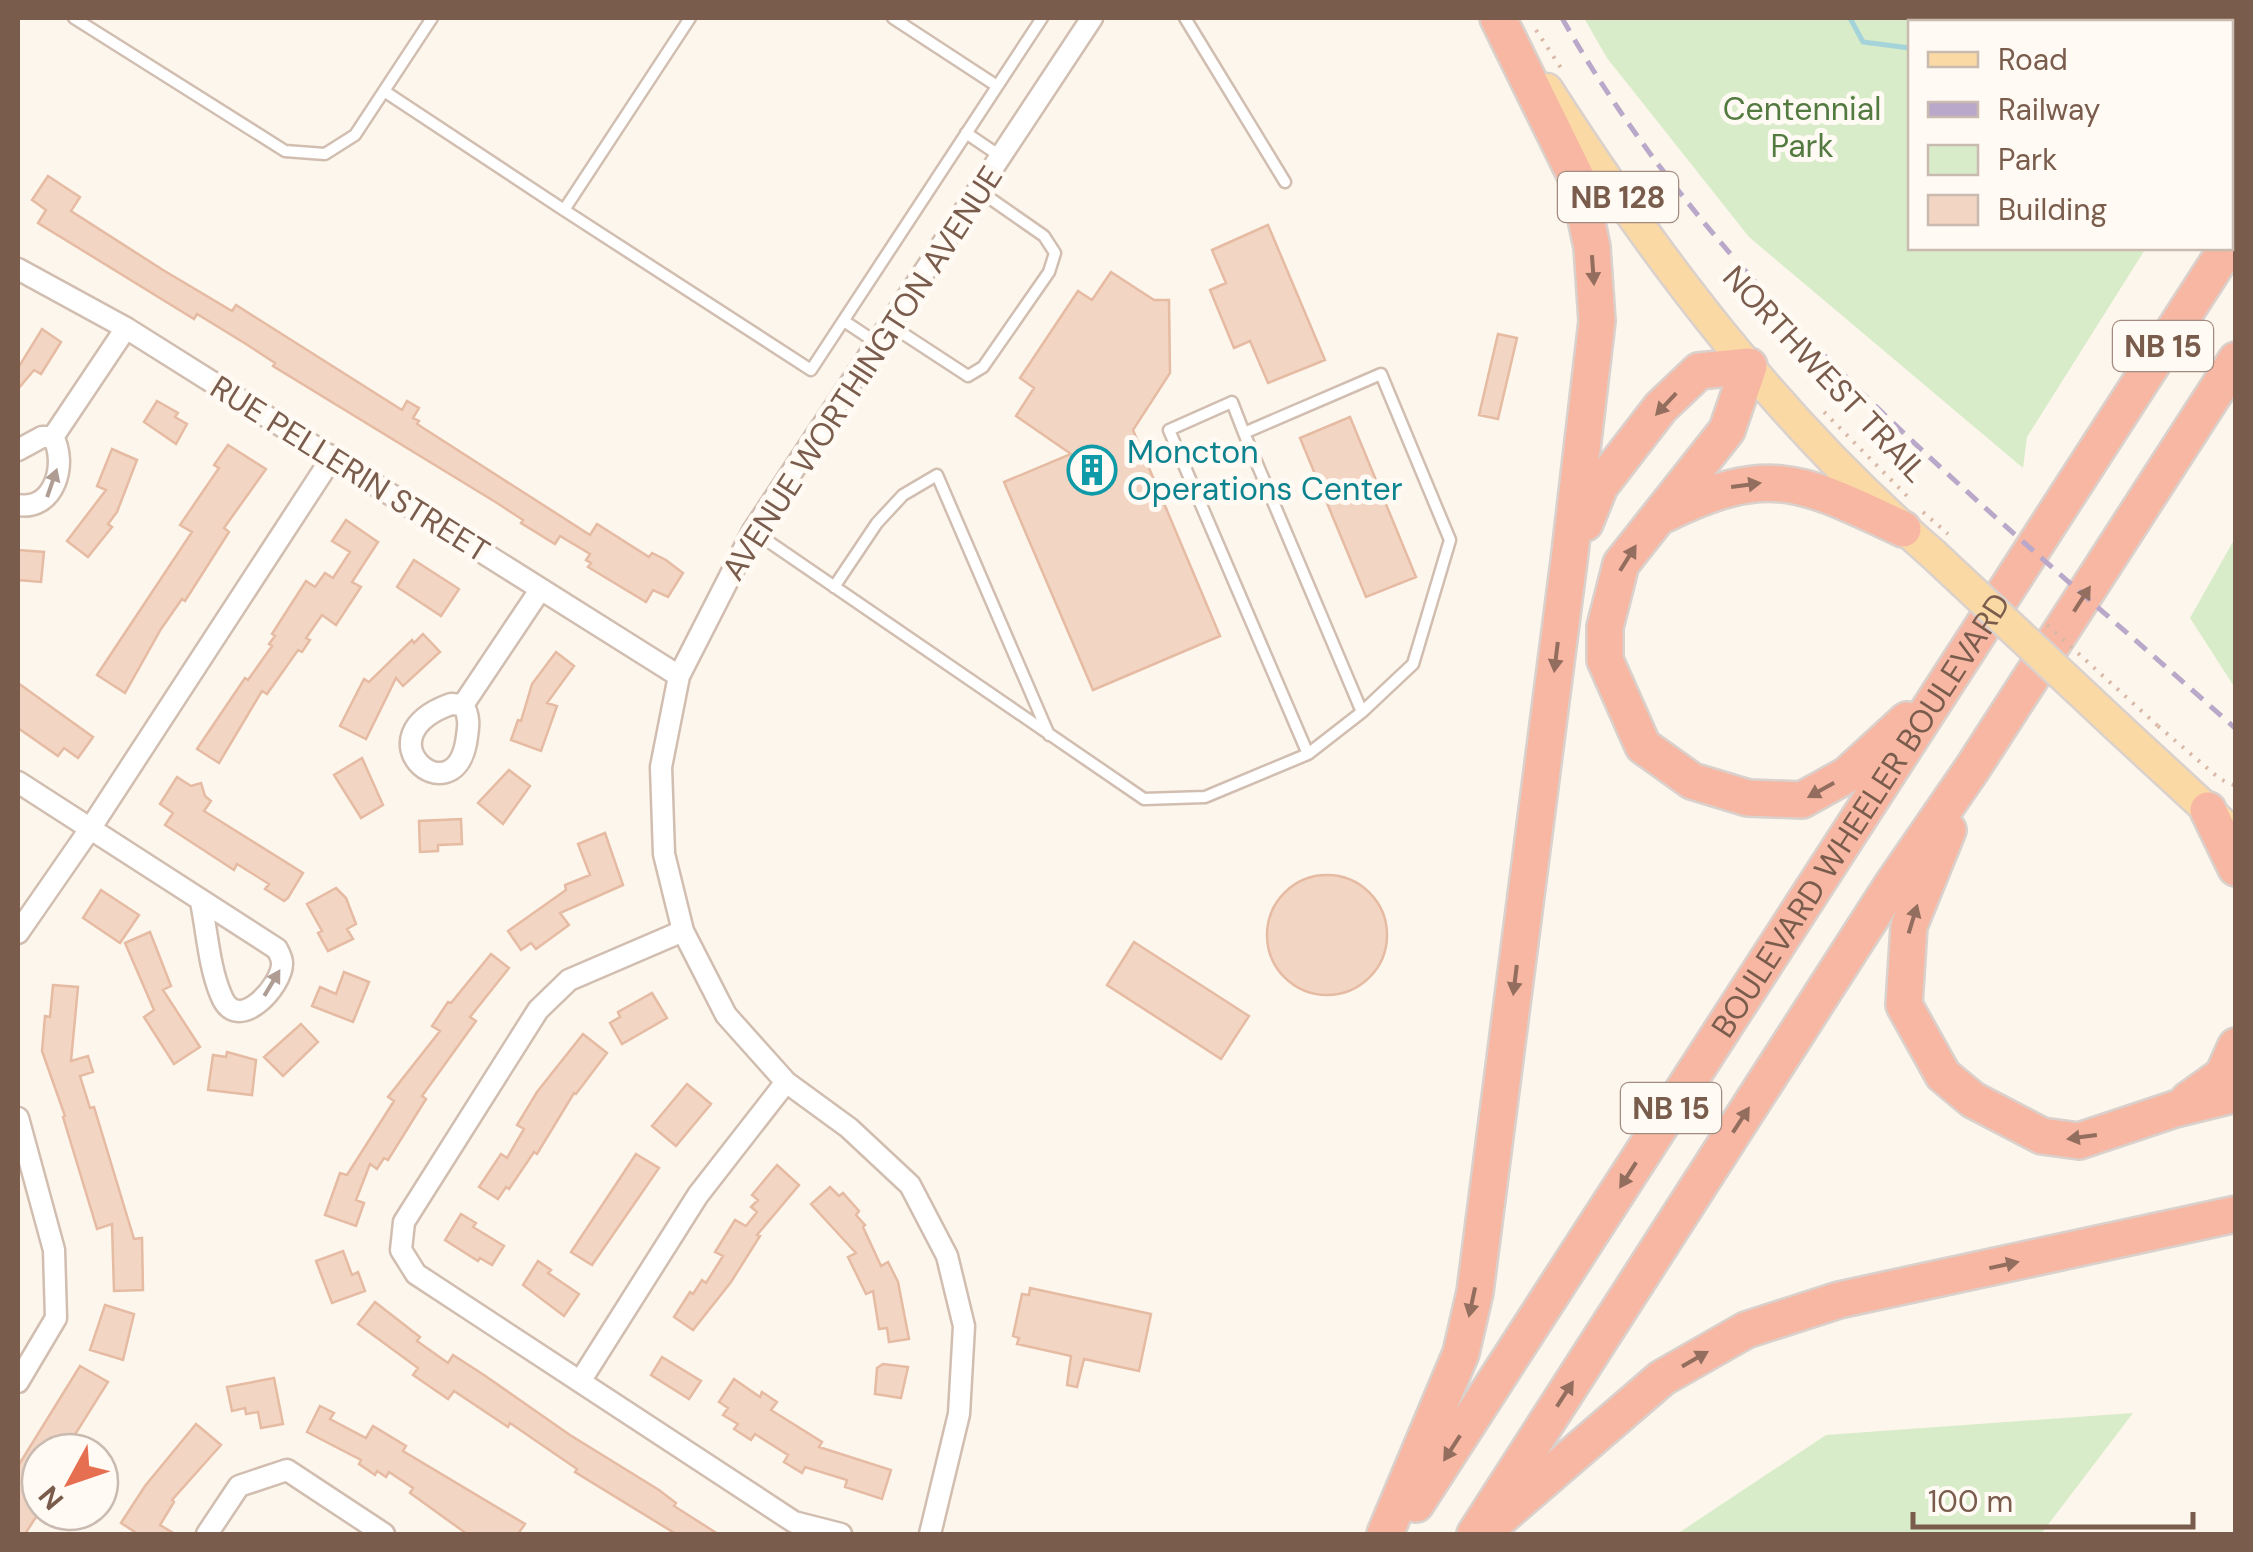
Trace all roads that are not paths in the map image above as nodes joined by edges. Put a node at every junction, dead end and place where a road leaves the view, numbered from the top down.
1 (74, 18) edge
2 (432, 18) edge
3 (690, 18) edge
4 (893, 18) edge
5 (1042, 18) edge
6 (1092, 18) edge
7 (1184, 18) edge
8 (1500, 18) edge
9 (997, 86) junction
10 (384, 91) junction
11 (966, 133) junction
12 (1000, 156) junction
13 (1285, 182) dead end
14 (978, 190) junction
15 (564, 210) junction
16 (2226, 250) edge
17 (18, 270) edge
18 (844, 320) junction
19 (889, 324) junction
20 (126, 328) junction
21 (877, 343) junction
22 (2236, 360) edge
23 (1749, 366) junction
24 (1244, 433) junction
25 (53, 437) junction
26 (18, 450) edge
27 (333, 456) junction
28 (18, 505) edge
29 (1907, 514) junction
30 (1656, 519) junction
31 (753, 531) junction
32 (1570, 561) junction
33 (834, 587) junction
34 (540, 590) junction
35 (679, 676) junction
36 (1948, 682) junction
37 (463, 705) dead end
38 (1362, 712) junction
39 (1049, 735) junction
40 (1308, 754) junction
41 (1972, 769) junction
42 (18, 782) edge
43 (2208, 810) junction
44 (90, 829) junction
45 (2236, 836) edge
46 (2236, 868) edge
47 (201, 902) junction
48 (683, 932) junction
49 (18, 933) edge
50 (2236, 1046) edge
51 (786, 1082) junction
52 (2236, 1094) edge
53 (2174, 1109) junction
54 (18, 1118) edge
55 (2236, 1214) edge
56 (581, 1380) junction
57 (18, 1382) edge
58 (207, 1534) edge
59 (384, 1534) edge
60 (841, 1534) edge
61 (930, 1534) edge
62 (1385, 1534) edge
63 (1396, 1534) edge
64 (1475, 1534) edge
65 (1489, 1534) edge

1 - 10 lane
2 - 10 lane
3 - 15 lane
4 - 9 lane
5 - 9 lane
6 - 12 street, AVENUE WORTHINGTON AVENUE
7 - 13 lane
8 - 23 main road, NB 128
8 -> 32 highway
9 - 11 lane
10 - 15 lane
11 - 12 lane
11 - 18 lane
12 - 14 street, AVENUE WORTHINGTON AVENUE
14 - 19 street, AVENUE WORTHINGTON AVENUE
14 - 19 lane
15 - 18 lane
16 - 36 highway, BOULEVARD WHEELER BOULEVARD / NB 15
17 - 20 street, RUE PELLERIN STREET
18 - 21 lane
19 - 21 street, AVENUE WORTHINGTON AVENUE
20 - 25 street
20 - 27 street, RUE PELLERIN STREET
21 - 31 street, AVENUE WORTHINGTON AVENUE
41 -> 22 highway, BOULEVARD WHEELER BOULEVARD / NB 15
23 - 29 main road, NB 128
23 - 30 highway
23 -> 32 highway
24 - 38 lane
24 - 38 lane
24 - 40 lane
25 - 26 street
28 -> 25 street
27 - 34 street, RUE PELLERIN STREET
27 - 44 street
30 -> 29 highway
29 - 43 main road, NB 128, bridge
36 -> 30 highway
31 - 33 lane
31 - 35 street, AVENUE WORTHINGTON AVENUE
32 -> 62 highway
33 - 39 lane
33 - 39 lane
34 - 35 street, RUE PELLERIN STREET
34 - 37 street
35 - 48 street, AVENUE WORTHINGTON AVENUE
36 -> 63 highway, BOULEVARD WHEELER BOULEVARD / NB 15
38 - 40 lane
39 - 40 lane
53 -> 41 highway
64 -> 41 highway, BOULEVARD WHEELER BOULEVARD / NB 15
42 - 44 street
43 - 45 main road, NB 128
43 - 46 highway
44 - 47 street
44 - 49 street
47 -> 47 street
48 - 51 street, AVENUE WORTHINGTON AVENUE
48 - 56 street
50 - 53 highway
51 - 56 street
51 - 61 street, AVENUE WORTHINGTON AVENUE
52 - 53 highway
54 - 57 street
65 -> 55 highway
56 - 60 street
58 - 59 street

